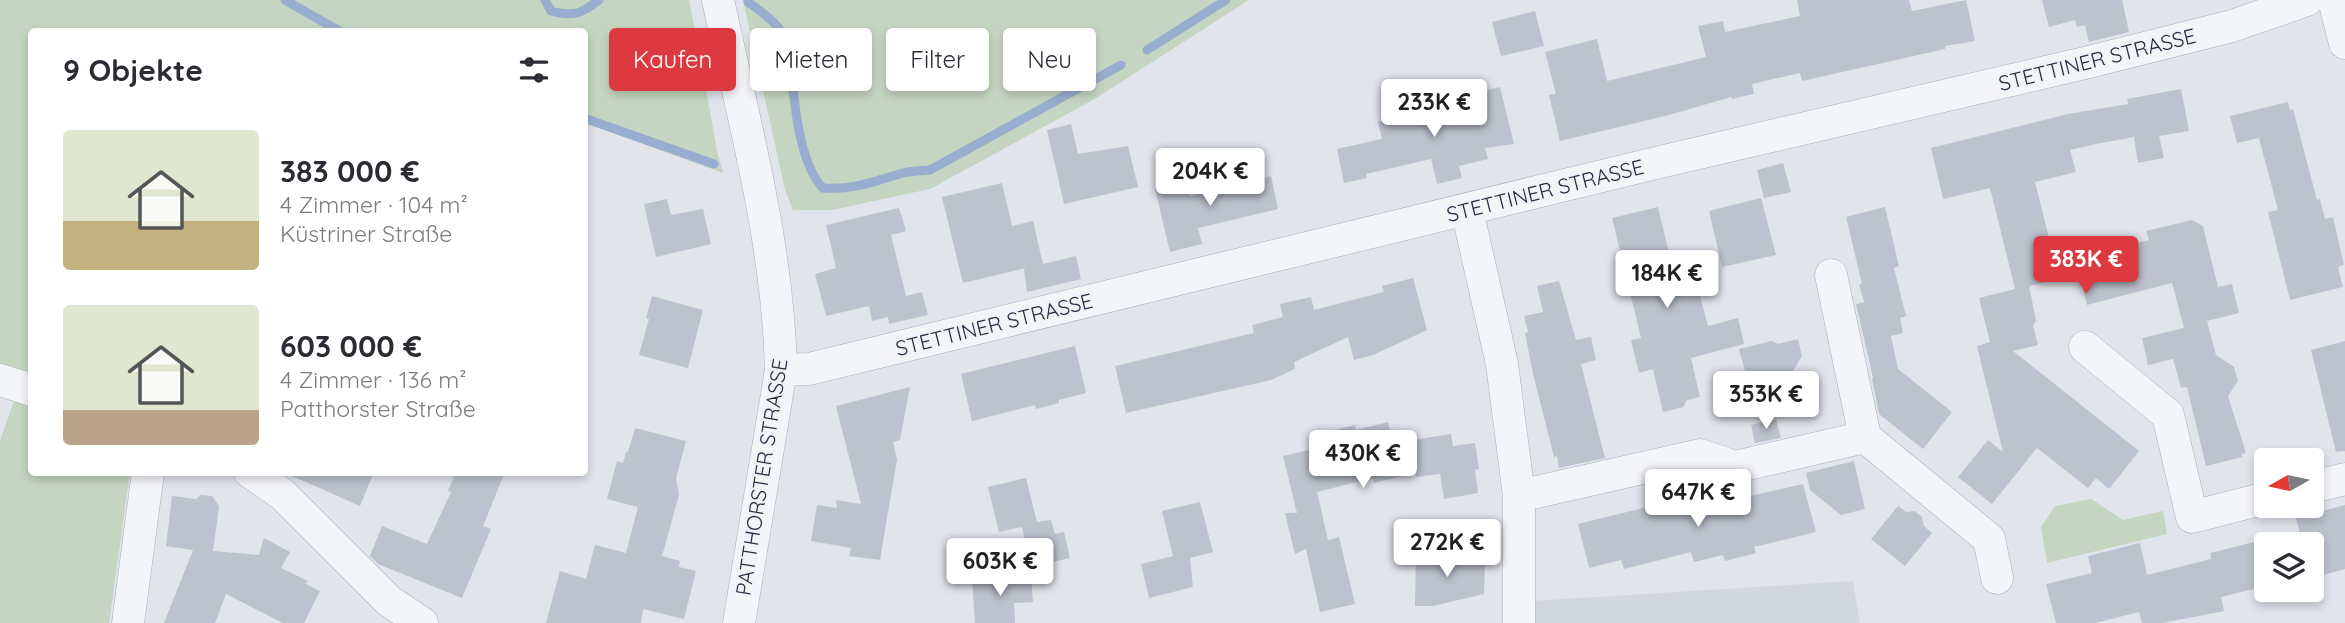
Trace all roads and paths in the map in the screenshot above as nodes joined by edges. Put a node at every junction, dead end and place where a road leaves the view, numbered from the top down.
1 (718, 0) edge
2 (2307, 0) edge
3 (2334, 0) edge
4 (2345, 43) edge
5 (1467, 210) junction
6 (1830, 275) dead end
7 (2085, 347) dead end
8 (781, 370) junction
9 (0, 380) edge
10 (28, 389) edge
11 (1865, 437) junction
12 (147, 476) edge
13 (256, 476) edge
14 (2345, 479) edge
15 (2324, 484) edge
16 (1520, 496) junction
17 (2254, 501) edge
18 (1997, 578) dead end
19 (128, 623) edge
20 (422, 623) edge
21 (739, 623) edge
22 (1520, 623) edge

1 - 8 street, PATTHORSTER STRASSE
2 - 5 street, STETTINER STRASSE
3 - 4 street
5 - 8 street, STETTINER STRASSE
5 - 16 street
6 - 11 street
7 - 17 street
8 - 21 street, PATTHORSTER STRASSE
9 - 10 street
11 - 16 street
11 - 18 street
12 - 19 street
13 - 20 street
14 - 15 street
16 - 22 street

